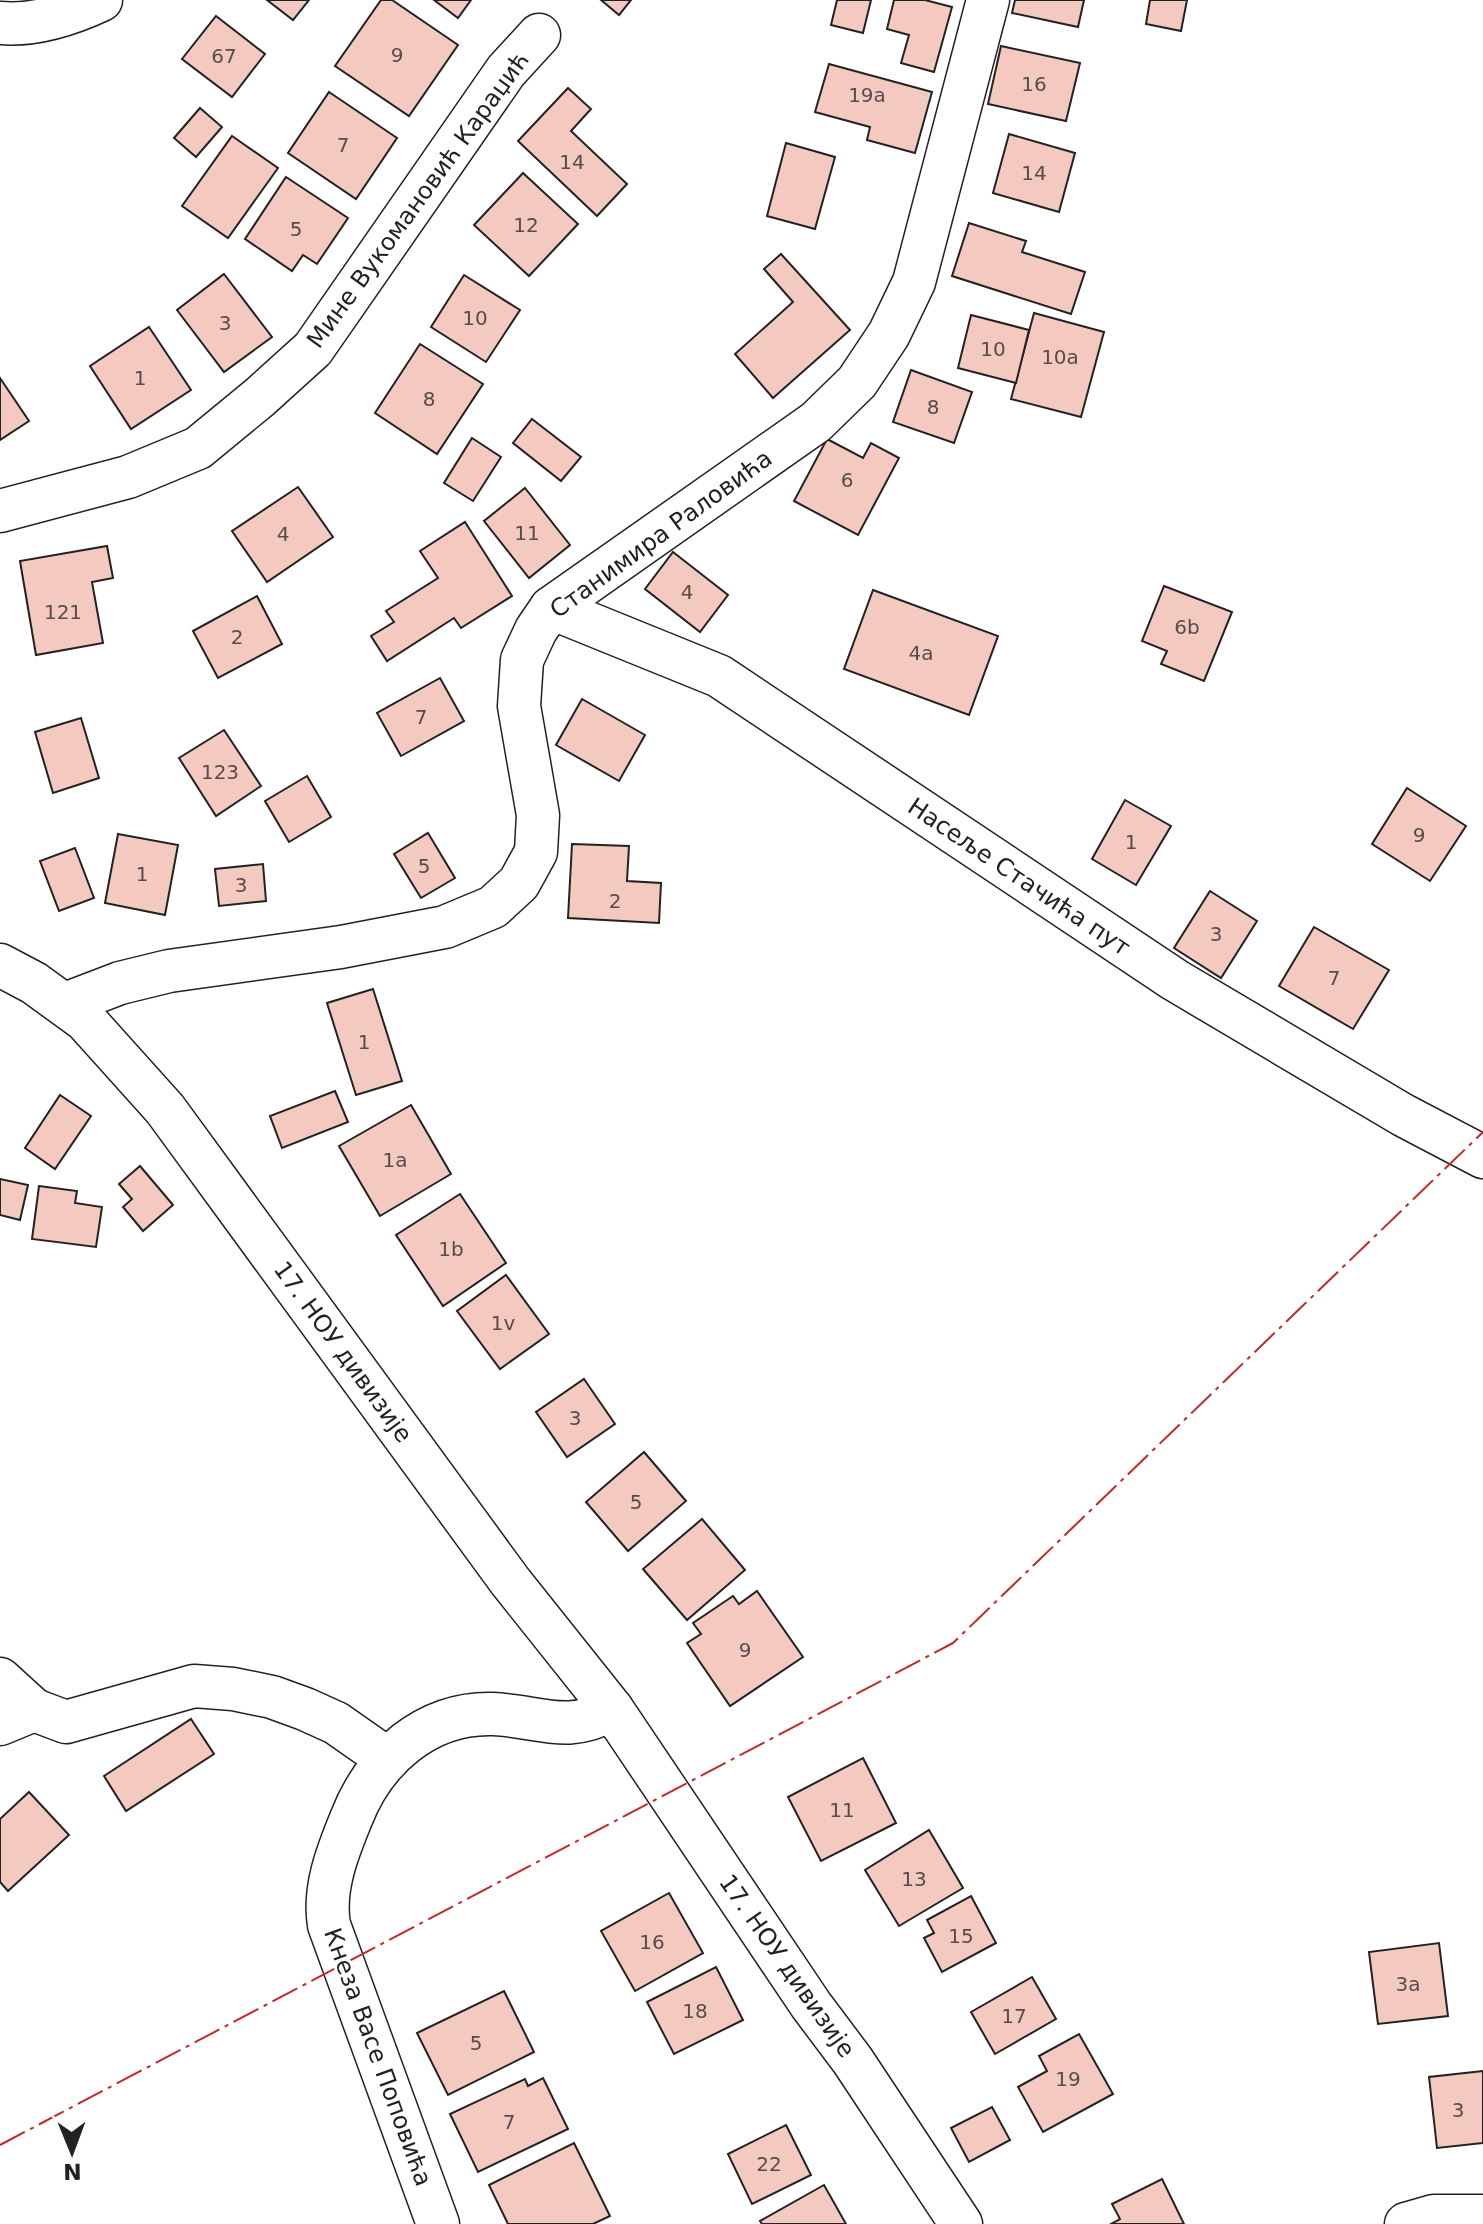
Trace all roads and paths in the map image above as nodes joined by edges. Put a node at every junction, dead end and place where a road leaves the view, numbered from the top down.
1 (101, 0) edge
2 (988, 0) edge
3 (0, 23) edge
4 (539, 35) dead end
5 (0, 511) edge
6 (551, 608) junction
7 (0, 965) edge
8 (65, 1004) junction
9 (1483, 1157) edge
10 (0, 1679) edge
11 (612, 1709) junction
12 (17, 1717) edge
13 (386, 1758) junction
14 (1483, 2216) edge
15 (438, 2224) edge
16 (961, 2224) edge
17 (1406, 2224) edge

1 - 3 street
2 - 6 street, Станимира Раловића
4 - 5 street, Мине Вукомановић Караџић
6 - 8 street, Станимира Раловића
6 - 9 street, Насеље Стачића пут
7 - 8 street, 17. НОУ дивизије
8 - 11 street, 17. НОУ дивизије
10 - 12 street
11 - 13 street
11 - 16 street, 17. НОУ дивизије
12 - 13 street
13 - 15 street, Кнеза Васе Поповића
14 - 17 street

